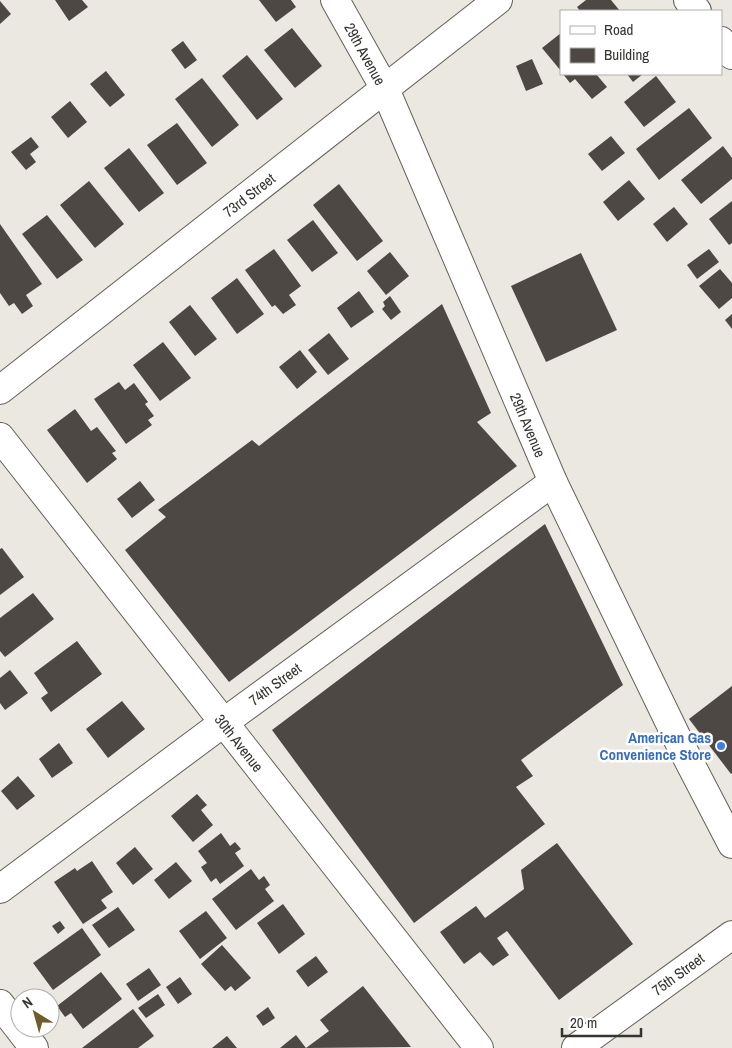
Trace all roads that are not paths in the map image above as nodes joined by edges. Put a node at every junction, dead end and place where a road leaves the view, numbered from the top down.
1 (335, 0) edge
2 (498, 0) edge
3 (688, 0) edge
4 (696, 10) edge
5 (722, 42) edge
6 (732, 56) edge
7 (385, 89) junction
8 (0, 390) edge
9 (0, 437) edge
10 (553, 482) junction
11 (223, 722) junction
12 (732, 844) edge
13 (0, 889) edge
14 (732, 935) edge
15 (0, 1004) edge
16 (34, 1048) edge
17 (479, 1048) edge
18 (576, 1048) edge

1 - 7 street, 29th Avenue
2 - 7 street, 73rd Street
3 - 4 street
5 - 6 street
7 - 8 street, 73rd Street
7 - 10 street, 29th Avenue
9 - 11 street, 30th Avenue
10 - 11 street, 74th Street
10 - 12 street, 29th Avenue
11 - 13 street, 74th Street
11 - 17 street, 30th Avenue
14 - 18 street, 75th Street
15 - 16 street

